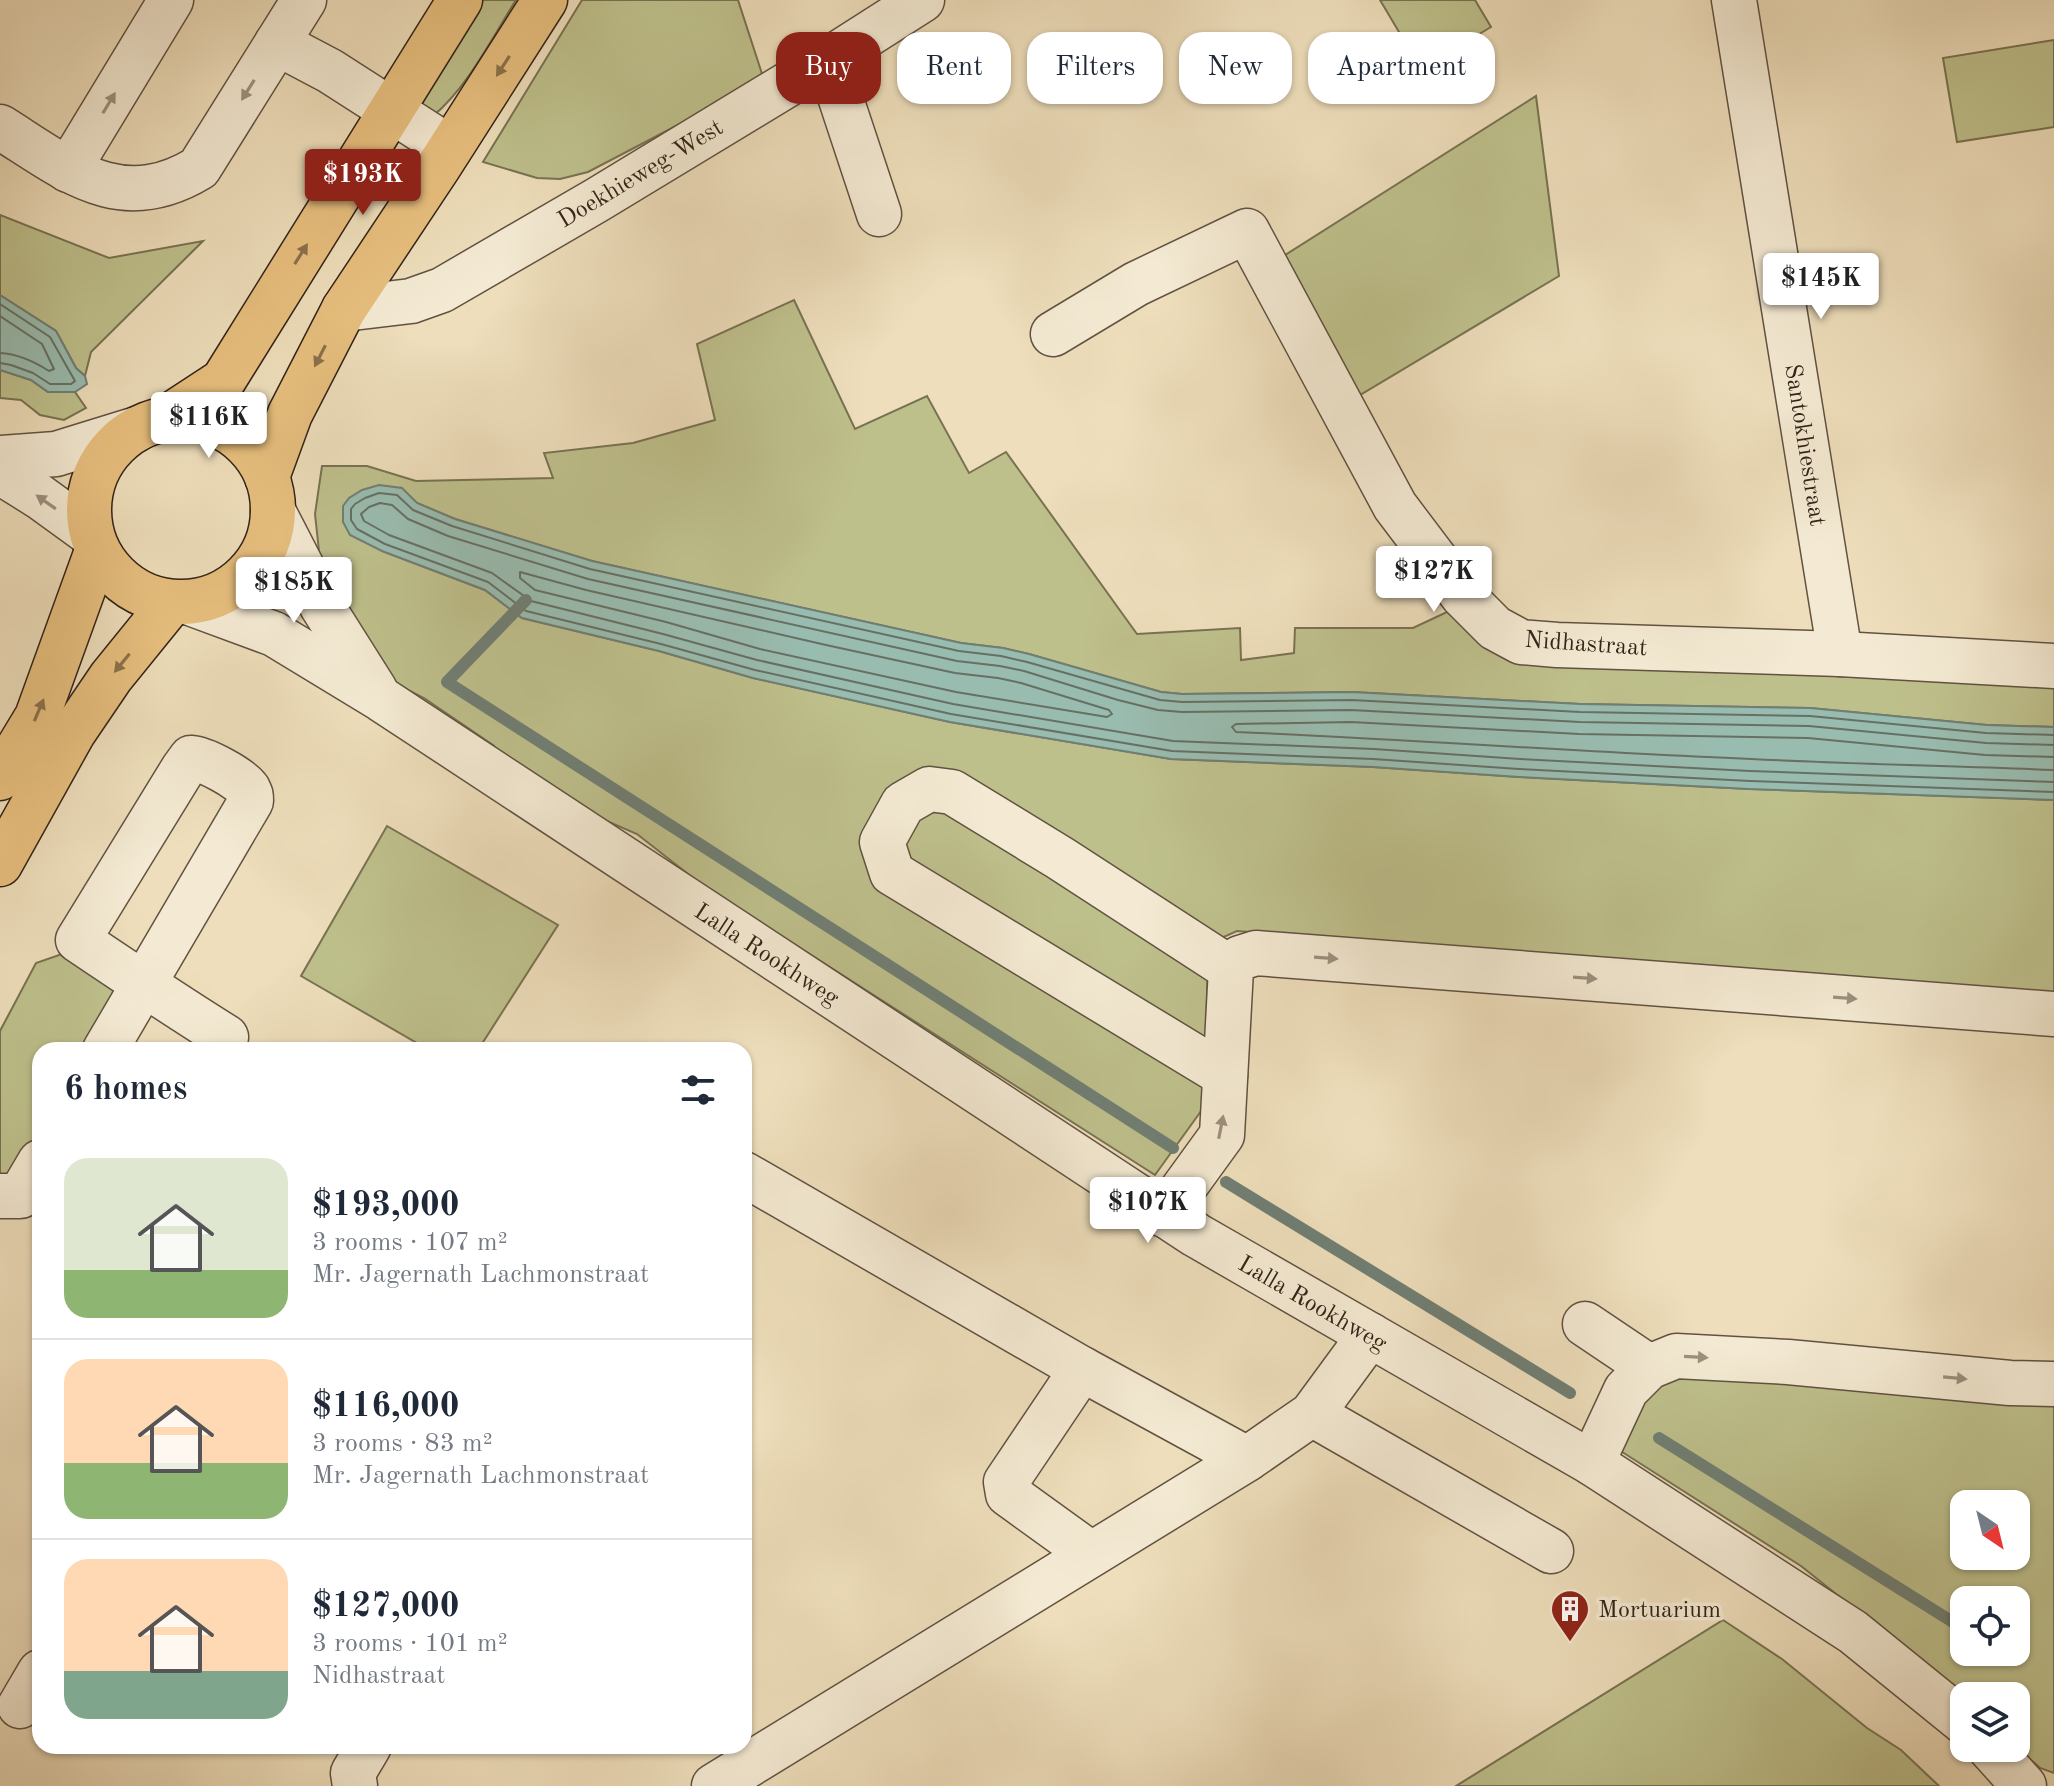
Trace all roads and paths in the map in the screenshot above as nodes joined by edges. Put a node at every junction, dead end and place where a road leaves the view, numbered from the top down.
1 (171, 0) edge
2 (304, 0) edge
3 (460, 0) edge
4 (545, 0) edge
5 (922, 0) edge
6 (1734, 0) edge
7 (872, 32) edge
8 (277, 43) junction
9 (776, 91) edge
10 (843, 104) edge
11 (390, 111) junction
12 (0, 127) edge
13 (450, 148) junction
14 (68, 170) junction
15 (879, 214) dead end
16 (344, 309) junction
17 (1053, 334) dead end
18 (151, 424) junction
19 (0, 458) edge
20 (0, 472) edge
21 (270, 494) junction
22 (94, 543) junction
23 (180, 603) junction
24 (1840, 654) junction
25 (2054, 666) edge
26 (381, 699) junction
27 (0, 778) edge
28 (5, 845) edge
29 (1231, 969) junction
30 (143, 984) junction
31 (2054, 1014) edge
32 (110, 1042) edge
33 (223, 1042) edge
34 (1225, 1075) junction
35 (752, 1179) edge
36 (1164, 1215) junction
37 (1585, 1324) dead end
38 (1370, 1335) junction
39 (1649, 1367) junction
40 (1082, 1369) junction
41 (2054, 1384) edge
42 (1312, 1414) junction
43 (1247, 1459) junction
44 (1592, 1463) junction
45 (1551, 1551) dead end
46 (1091, 1554) junction
47 (1950, 1711) edge
48 (364, 1754) edge
49 (2003, 1762) edge
50 (355, 1786) edge
51 (714, 1786) edge
52 (2024, 1786) edge

14 -> 1 street
2 - 8 street
3 - 11 main road
4 -> 13 main road
5 - 7 street, Doekhieweg-West
6 - 24 street, Santokhiestraat
8 - 11 street
8 -> 14 street
9 - 16 street, Doekhieweg-West
10 - 15 street
11 - 13 street
18 -> 11 main road
12 - 14 street
13 - 16 main road
16 -> 21 main road
17 - 24 street, Nidhastraat
18 - 19 street
18 - 21 main road
18 - 22 main road
22 -> 20 street
21 - 23 main road
21 - 26 street, Lalla Rookhweg
22 - 23 main road
27 -> 22 main road
23 - 26 street, Lalla Rookhweg
23 -> 28 main road
24 - 25 street, Nidhastraat
26 - 36 street, Lalla Rookhweg
29 -> 31 street
29 - 34 street
29 - 34 street
30 - 30 street
30 - 32 street
30 - 33 street
36 -> 34 street
35 - 40 street
36 - 38 street, Lalla Rookhweg
37 - 39 street
38 - 42 street
38 - 44 street, Lalla Rookhweg
39 -> 41 street
39 - 44 street
40 - 43 street
40 - 46 street
42 - 43 street
42 - 45 street
43 - 46 street
44 - 47 street, Lalla Rookhweg
46 - 51 street
48 - 50 street
49 - 52 street

